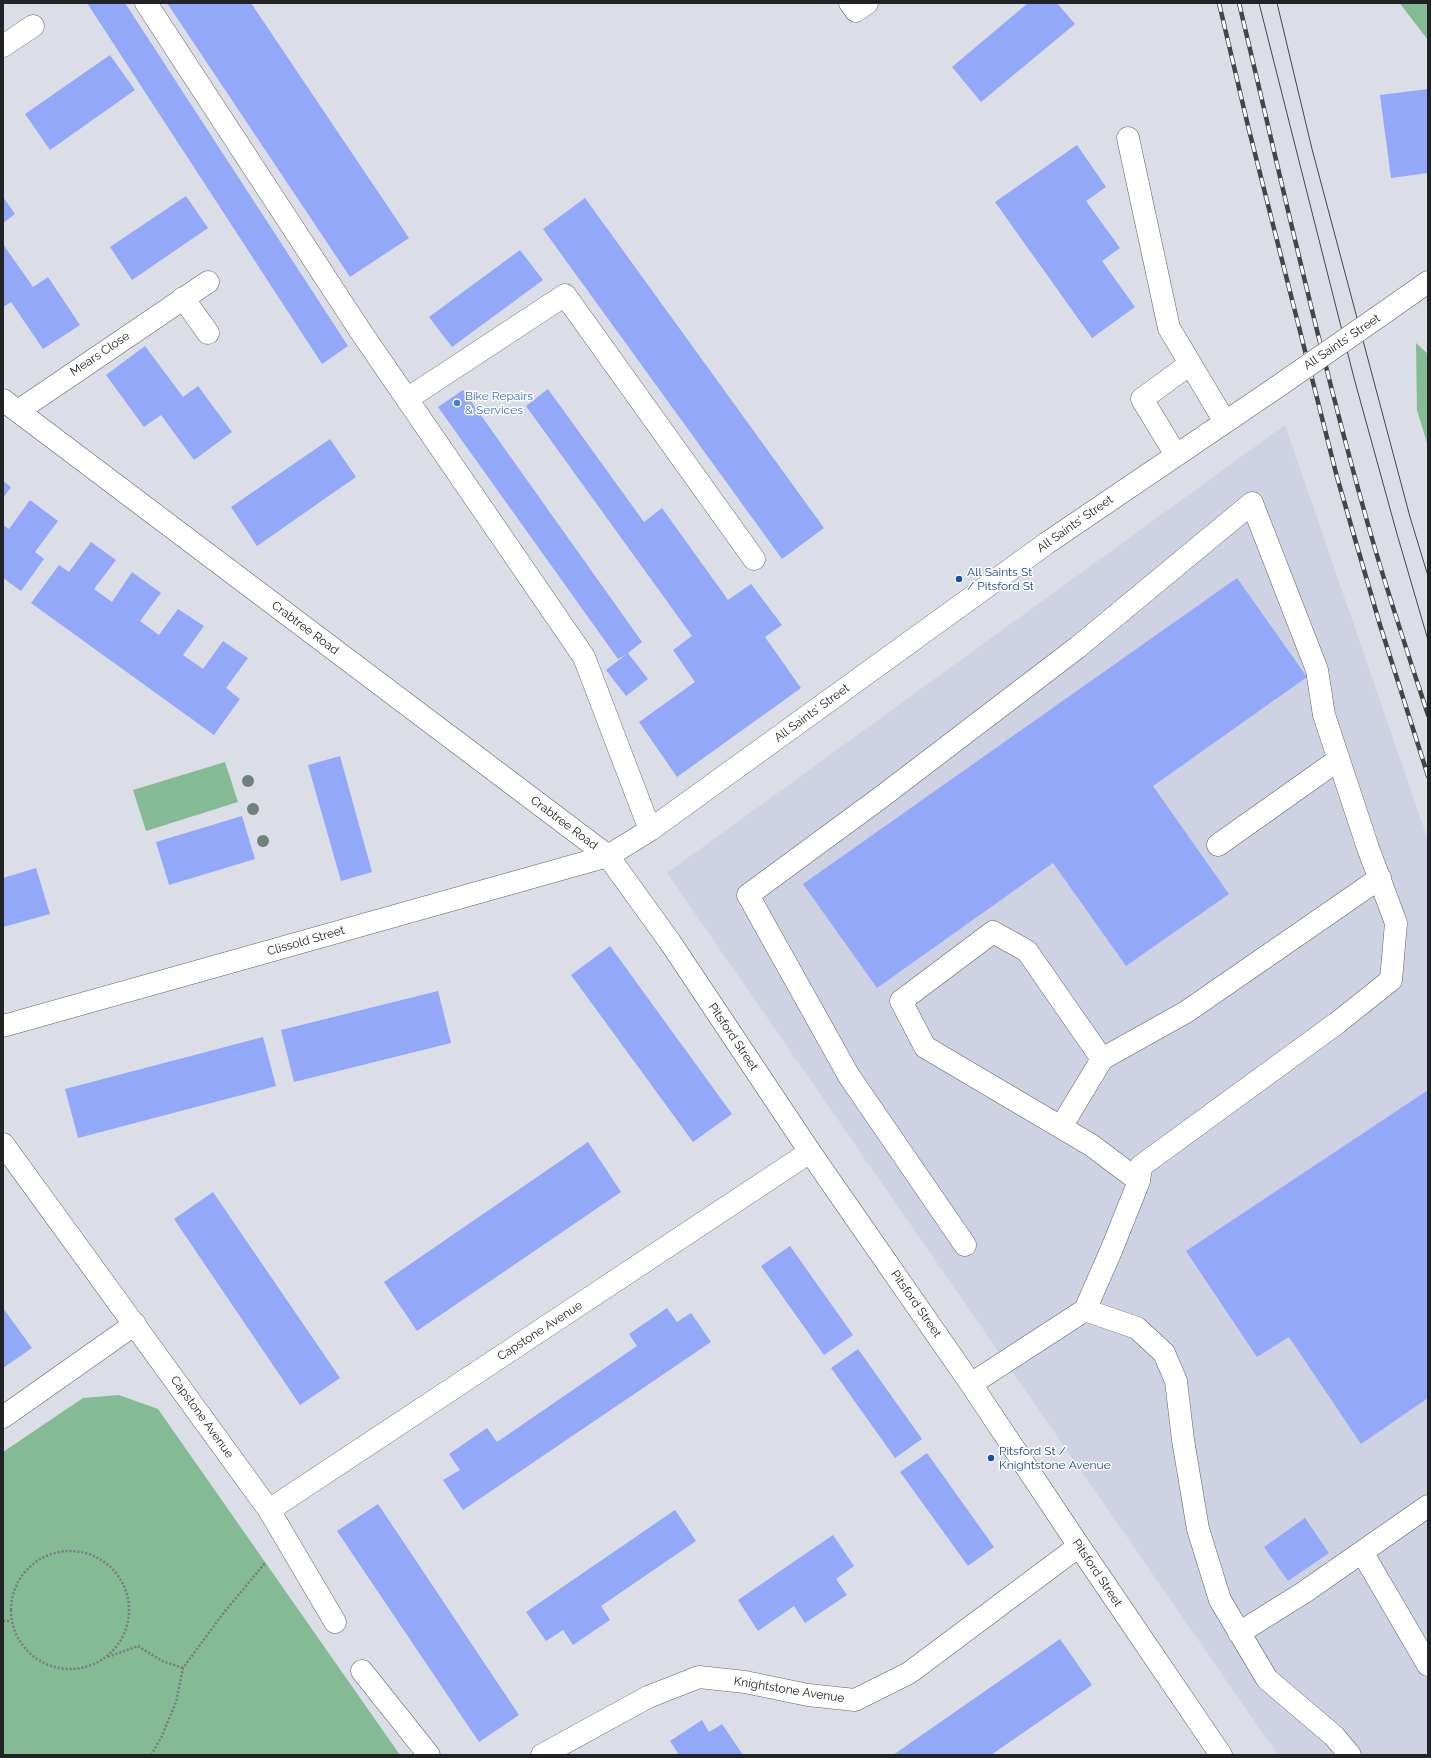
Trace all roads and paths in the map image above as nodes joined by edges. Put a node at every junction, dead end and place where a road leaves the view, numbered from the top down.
1 (146, 3) edge
2 (850, 3) edge
3 (867, 3) edge
4 (33, 26) dead end
5 (3, 46) edge
6 (1128, 138) dead end
7 (208, 282) dead end
8 (1428, 282) edge
9 (183, 298) junction
10 (208, 333) dead end
11 (1190, 364) junction
12 (407, 399) junction
13 (10, 406) edge
14 (1225, 422) junction
15 (1176, 455) junction
16 (754, 559) dead end
17 (1338, 760) junction
18 (650, 830) junction
19 (1218, 846) dead end
20 (608, 856) junction
21 (1380, 878) junction
22 (3, 1026) edge
23 (1102, 1059) junction
24 (1061, 1127) junction
25 (3, 1144) edge
26 (810, 1152) junction
27 (1139, 1181) junction
28 (965, 1245) dead end
29 (1085, 1310) junction
30 (135, 1324) junction
31 (971, 1384) junction
32 (3, 1417) edge
33 (1428, 1506) edge
34 (269, 1510) junction
35 (285, 1537) junction
36 (1078, 1546) junction
37 (1362, 1552) junction
38 (3, 1621) edge
39 (10, 1621) junction
40 (335, 1622) dead end
41 (1239, 1633) junction
42 (1425, 1653) edge
43 (108, 1657) junction
44 (182, 1668) junction
45 (362, 1670) dead end
46 (150, 1755) edge
47 (429, 1755) edge
48 (542, 1755) edge
49 (1221, 1755) edge
50 (1350, 1755) edge

1 - 12 street
2 - 3 street
4 - 5 street
6 - 11 street
7 - 9 street, Mears Close
8 - 14 street, All Saints' Street, bridge
9 - 10 street
9 - 13 street, Mears Close
11 - 14 street
11 - 15 street
12 - 16 street
12 - 18 street
13 - 20 street, Crabtree Road
14 - 15 street, All Saints' Street
15 - 18 street, All Saints' Street
17 - 19 street
17 - 21 street
17 - 28 street
18 - 20 street, All Saints' Street
20 - 22 street, Clissold Street
20 - 26 street, Pitsford Street
21 - 23 street
21 - 27 street
23 - 24 street
23 - 24 street
24 - 27 street
25 - 30 street, Capstone Avenue
26 - 31 street, Pitsford Street
26 - 34 street, Capstone Avenue
27 - 29 street
29 - 31 street
29 - 41 street
30 - 32 street
30 - 34 street, Capstone Avenue
31 - 36 street, Pitsford Street
33 - 37 street
34 - 35 street, Capstone Avenue
35 - 40 street, Capstone Avenue
35 - 44 path
36 - 48 street, Knightstone Avenue
36 - 49 street, Pitsford Street
37 - 41 street
37 - 42 street
38 - 39 path
39 - 43 path
39 - 43 path
41 - 50 street
43 - 44 path
44 - 46 path
45 - 47 street

